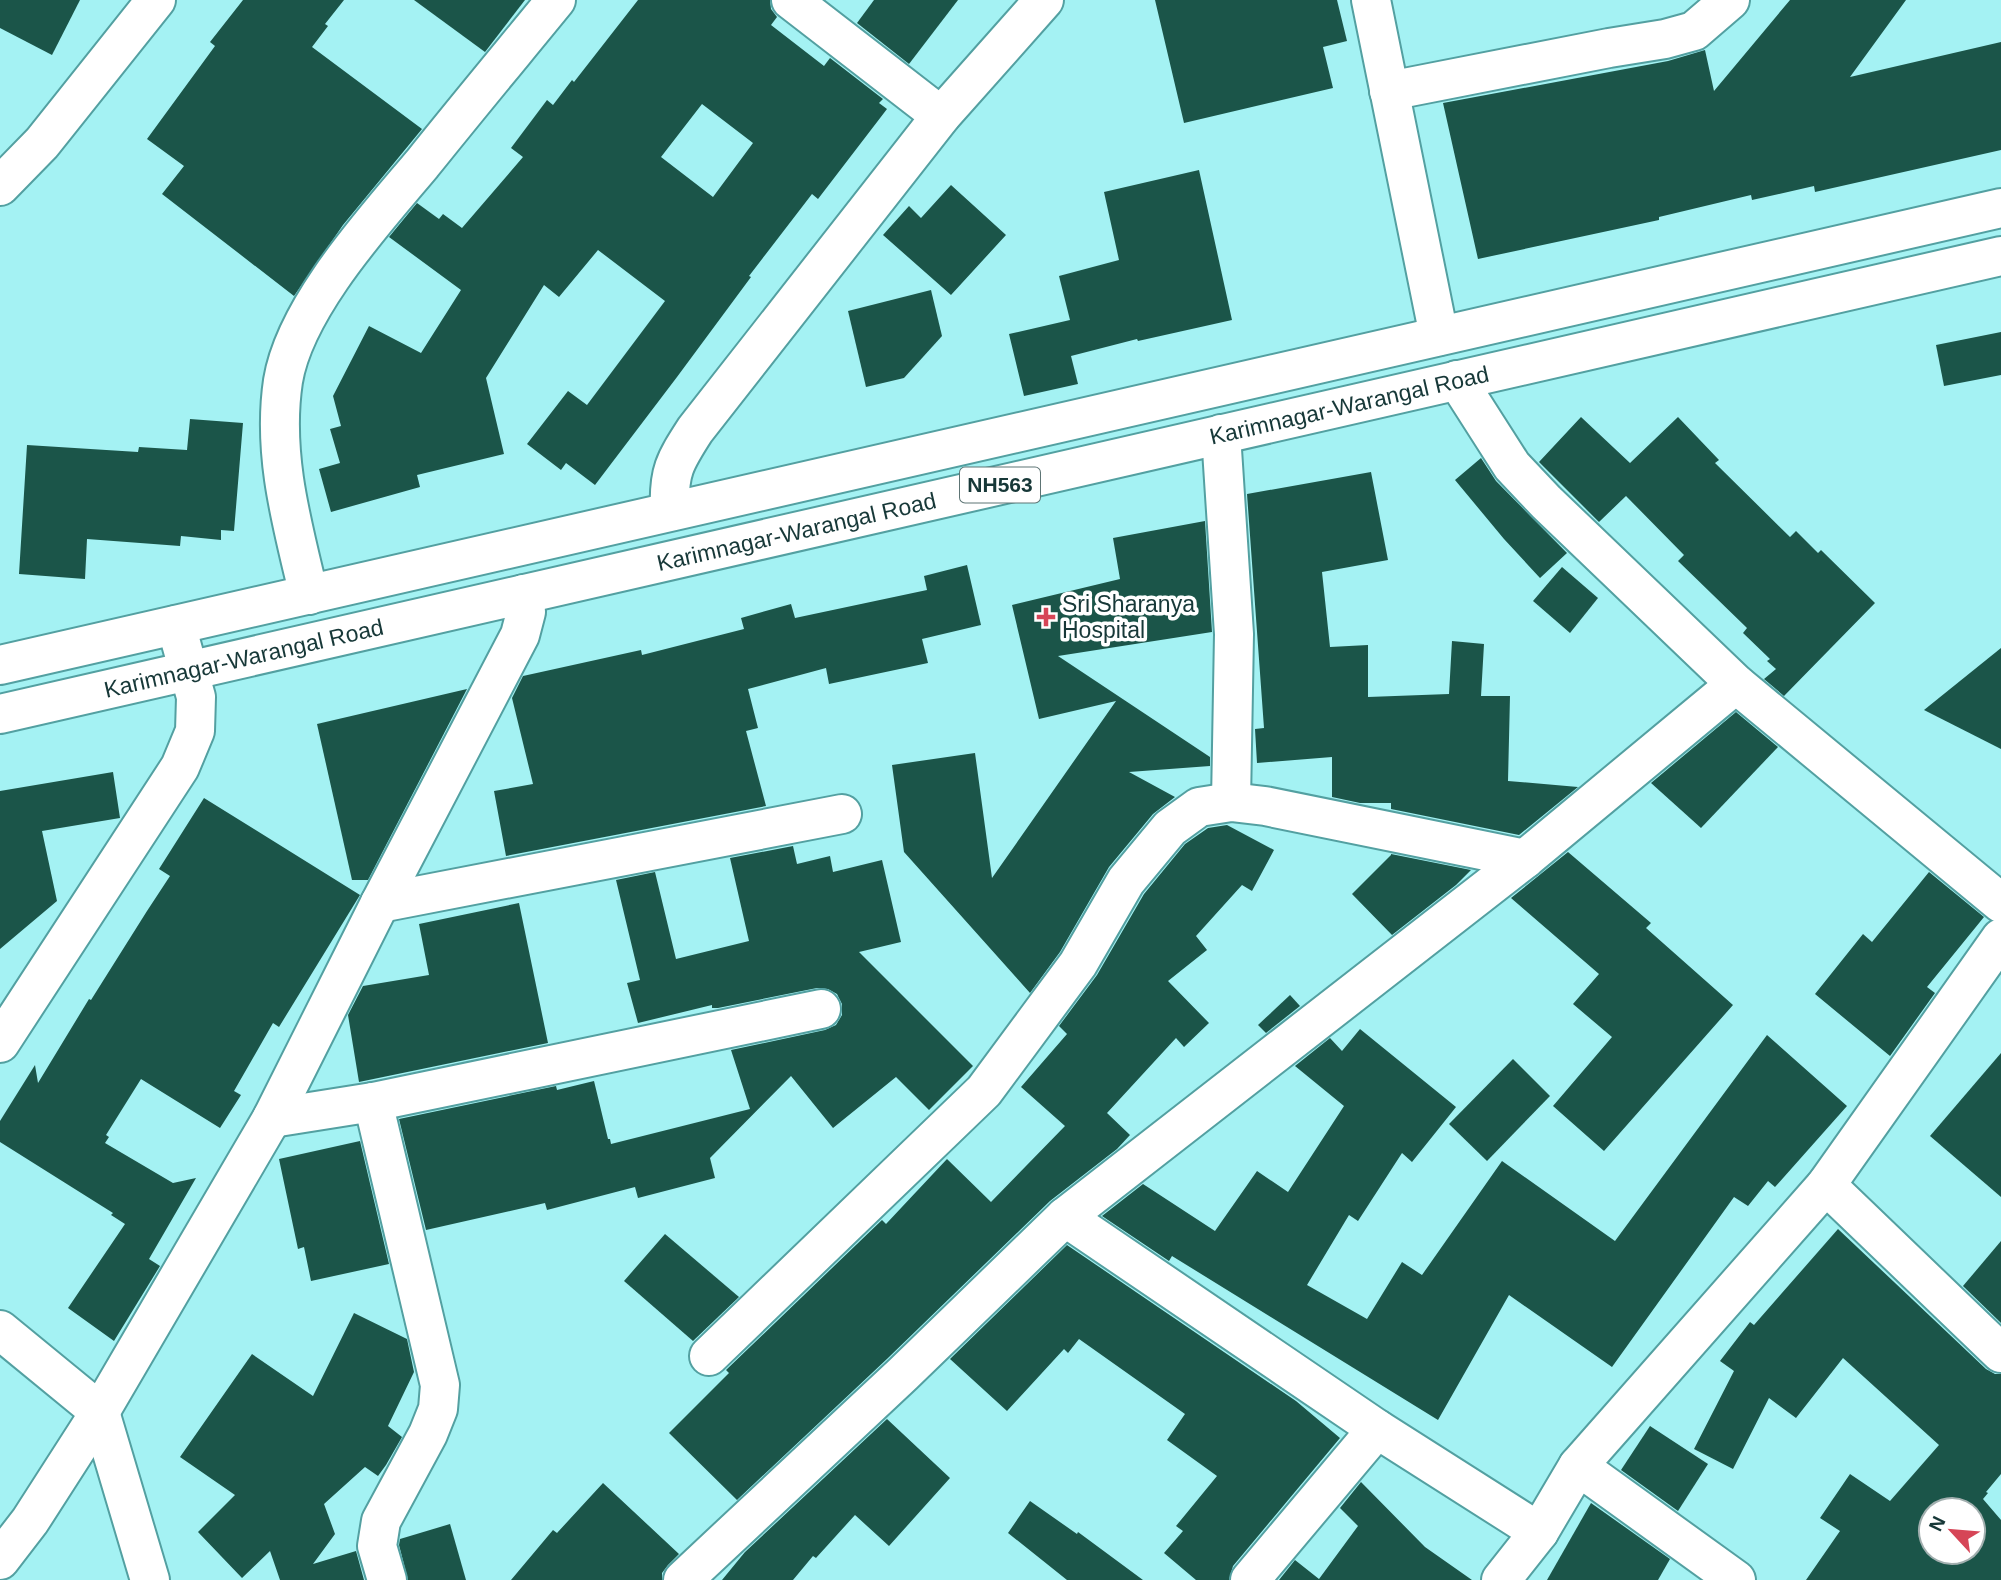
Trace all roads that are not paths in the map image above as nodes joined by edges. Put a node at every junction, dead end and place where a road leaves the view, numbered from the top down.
1 (156, 0) edge
2 (556, 0) edge
3 (791, 0) edge
4 (1044, 0) edge
5 (1371, 0) edge
6 (1730, 0) edge
7 (1390, 91) junction
8 (941, 116) junction
9 (0, 186) edge
10 (2001, 208) edge
11 (2001, 256) edge
12 (1439, 336) junction
13 (1457, 380) junction
14 (1221, 434) junction
15 (670, 511) junction
16 (524, 594) junction
17 (309, 595) junction
18 (176, 625) junction
19 (0, 665) edge
20 (188, 671) junction
21 (1736, 684) junction
22 (0, 714) edge
23 (1231, 802) junction
24 (842, 814) dead end
25 (1525, 859) junction
26 (380, 903) junction
27 (2001, 903) edge
28 (2001, 938) edge
29 (821, 1009) dead end
30 (3, 1035) edge
31 (373, 1102) junction
32 (272, 1118) junction
33 (1826, 1185) junction
34 (1065, 1217) junction
35 (0, 1331) edge
36 (2001, 1353) edge
37 (709, 1356) dead end
38 (100, 1412) junction
39 (1377, 1429) junction
40 (1578, 1466) junction
41 (1539, 1532) junction
42 (0, 1560) edge
43 (150, 1580) edge
44 (387, 1580) edge
45 (683, 1580) edge
46 (1250, 1580) edge
47 (1502, 1580) edge
48 (1736, 1580) edge

1 - 9 main road
2 - 17 main road
3 - 8 main road
4 - 8 main road
5 - 7 main road
6 - 7 main road
7 - 12 main road
8 - 15 main road
10 - 12 main road, Karimnagar-Warangal Road / NH563
11 - 13 main road, Karimnagar-Warangal Road / NH563
12 - 15 main road, Karimnagar-Warangal Road / NH563
13 - 14 main road, Karimnagar-Warangal Road / NH563
13 - 21 main road
14 - 16 main road, Karimnagar-Warangal Road / NH563
14 - 23 main road
15 - 17 main road, Karimnagar-Warangal Road / NH563
16 - 20 main road, Karimnagar-Warangal Road / NH563
16 - 26 main road
17 - 18 main road, Karimnagar-Warangal Road / NH563
18 - 19 main road, Karimnagar-Warangal Road / NH563
18 - 20 main road
20 - 22 main road, Karimnagar-Warangal Road / NH563
20 - 30 main road
21 - 25 main road
21 - 27 main road
23 - 25 main road
23 - 37 main road
24 - 26 main road
25 - 34 main road
26 - 32 main road
28 - 33 main road
29 - 31 main road
31 - 32 main road
31 - 44 main road
32 - 38 main road
33 - 36 main road
33 - 40 main road
34 - 39 main road
34 - 45 main road
35 - 38 main road
38 - 42 main road
38 - 43 main road
39 - 41 main road
39 - 46 main road
40 - 41 main road
40 - 48 main road
41 - 47 main road

